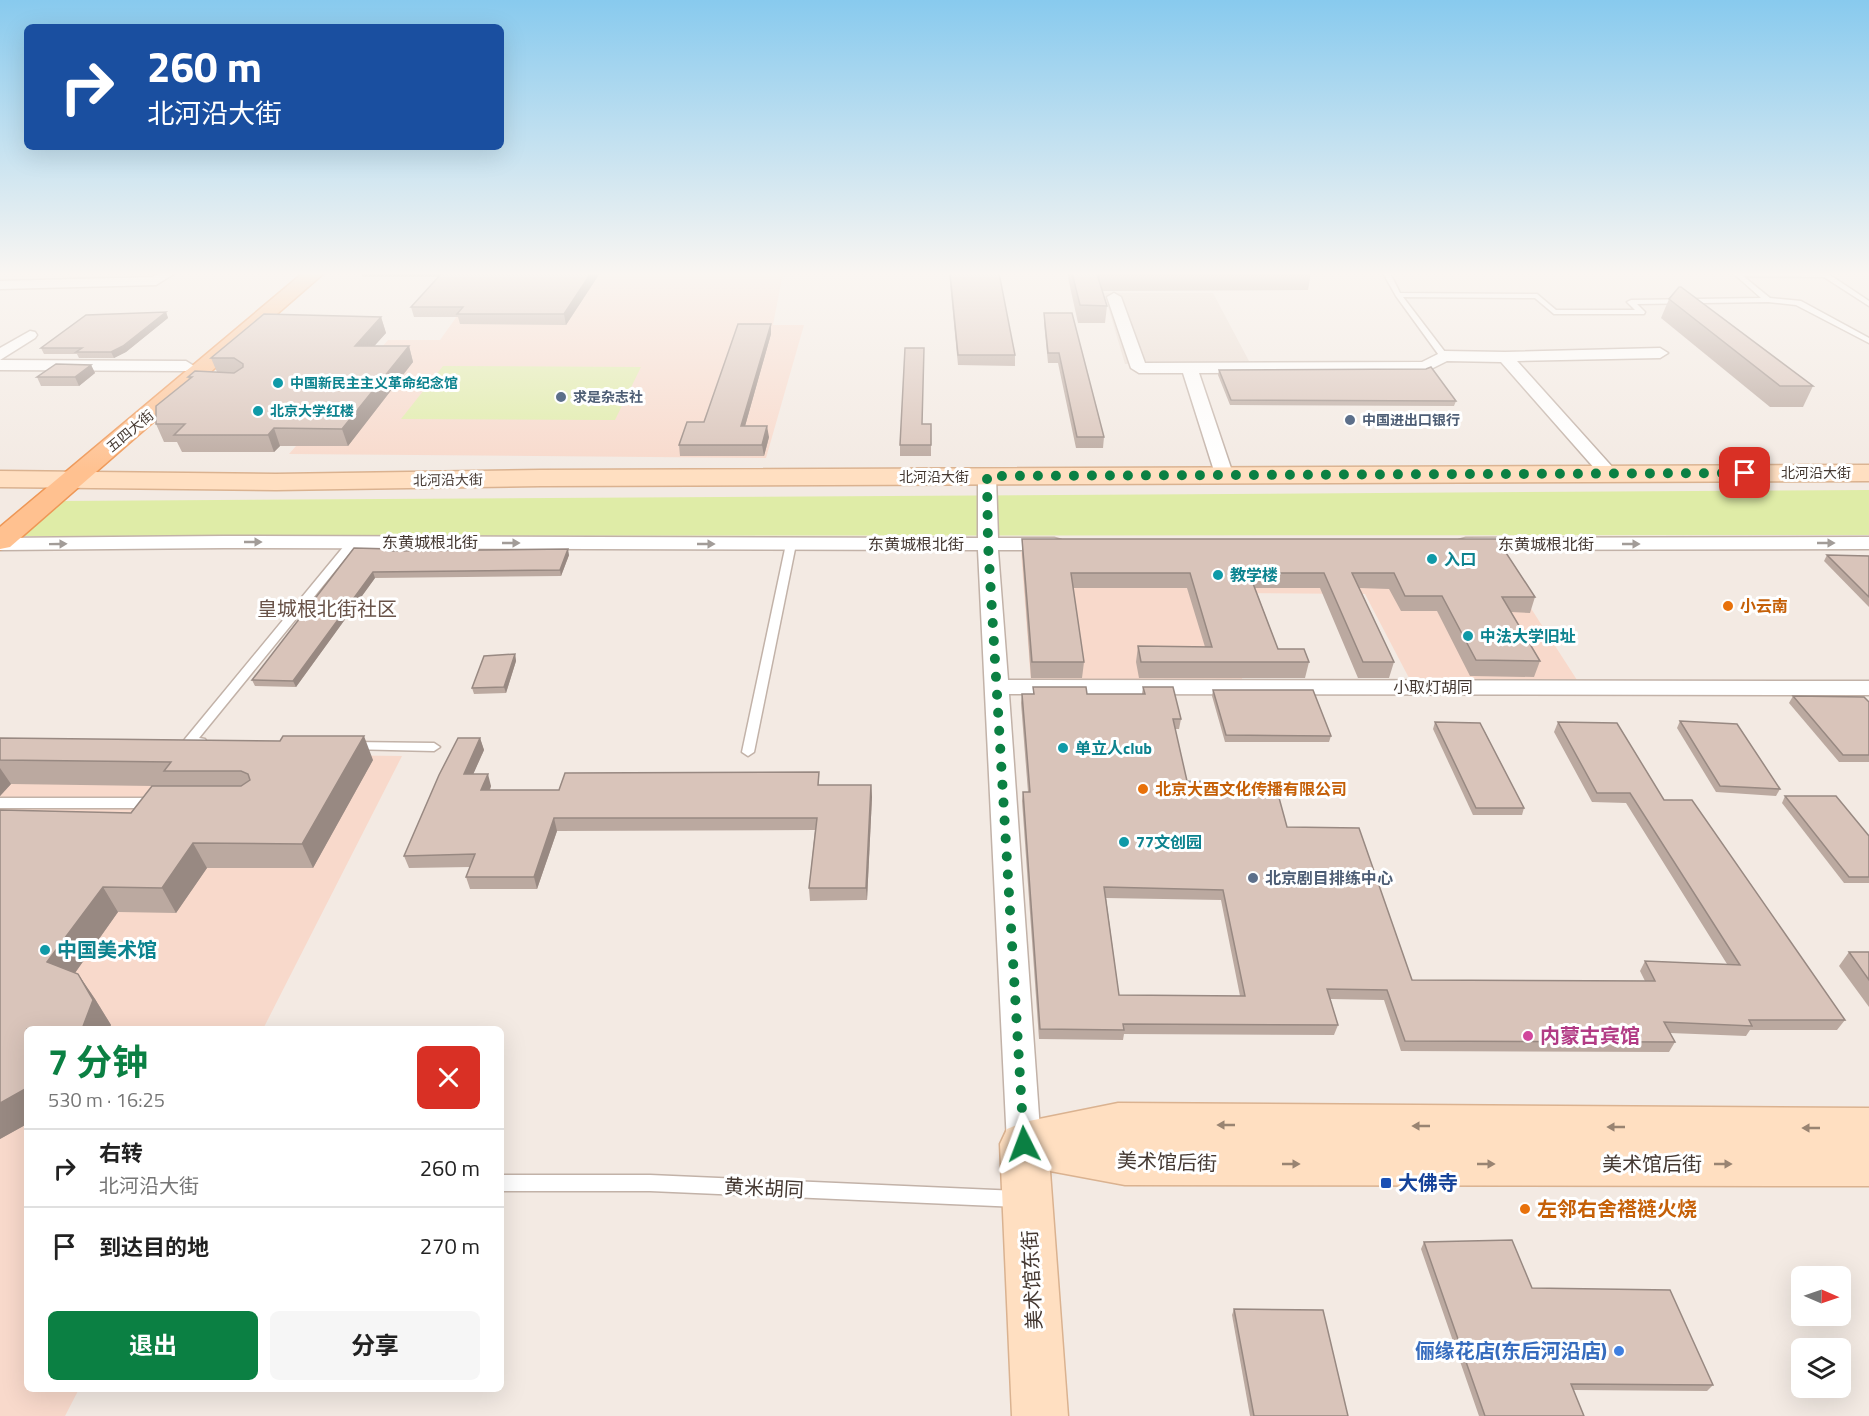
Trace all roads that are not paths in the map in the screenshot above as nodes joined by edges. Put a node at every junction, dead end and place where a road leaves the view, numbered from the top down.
1 (24, 339) edge
2 (227, 339) edge
3 (235, 339) edge
4 (1129, 339) edge
5 (1431, 339) edge
6 (1660, 353) dead end
7 (0, 355) edge
8 (1444, 356) junction
9 (1505, 357) junction
10 (0, 365) edge
11 (1189, 367) junction
12 (188, 378) junction
13 (1224, 474) junction
14 (1609, 474) junction
15 (1868, 474) edge
16 (987, 476) junction
17 (0, 479) edge
18 (62, 479) junction
19 (0, 520) edge
20 (353, 542) junction
21 (0, 543) edge
22 (1869, 543) edge
23 (791, 544) junction
24 (988, 544) junction
25 (1071, 544) edge
26 (1451, 544) edge
27 (997, 687) junction
28 (1869, 688) edge
29 (213, 742) edge
30 (340, 745) edge
31 (434, 747) dead end
32 (748, 752) dead end
33 (0, 803) edge
34 (161, 803) edge
35 (1869, 1129) edge
36 (1024, 1144) junction
37 (1869, 1164) edge
38 (504, 1183) edge
39 (1028, 1199) junction
40 (1041, 1416) edge

1 - 7 street
2 - 12 main road, 五四大街
3 - 12 main road, 五四大街
4 - 11 street
5 - 8 lane
6 - 9 street
8 - 9 street
8 - 11 street
9 - 14 street
10 - 12 street
11 - 13 street
12 - 18 main road, 五四大街
13 - 14 main road, 北河沿大街
13 - 16 main road, 北河沿大街
14 - 15 main road, 北河沿大街
16 - 18 main road, 北河沿大街
16 - 24 street
17 - 18 main road, 北河沿大街
18 - 19 main road, 五四大街
18 - 21 main road, 五四大街
21 -> 20 street, 东黄城根北街
20 -> 23 street, 东黄城根北街
20 - 29 lane
26 -> 22 street, 东黄城根北街
23 - 24 street, 东黄城根北街
23 - 32 lane
24 - 25 street, 东黄城根北街
24 - 27 street
27 - 28 street, 小取灯胡同
27 - 36 street
30 - 31 lane
33 - 34 lane
35 -> 36 main road, 美术馆后街
36 -> 37 main road, 美术馆后街
36 - 39 main road, 美术馆东街
38 - 39 lane, 黄米胡同
39 - 40 main road, 美术馆东街

